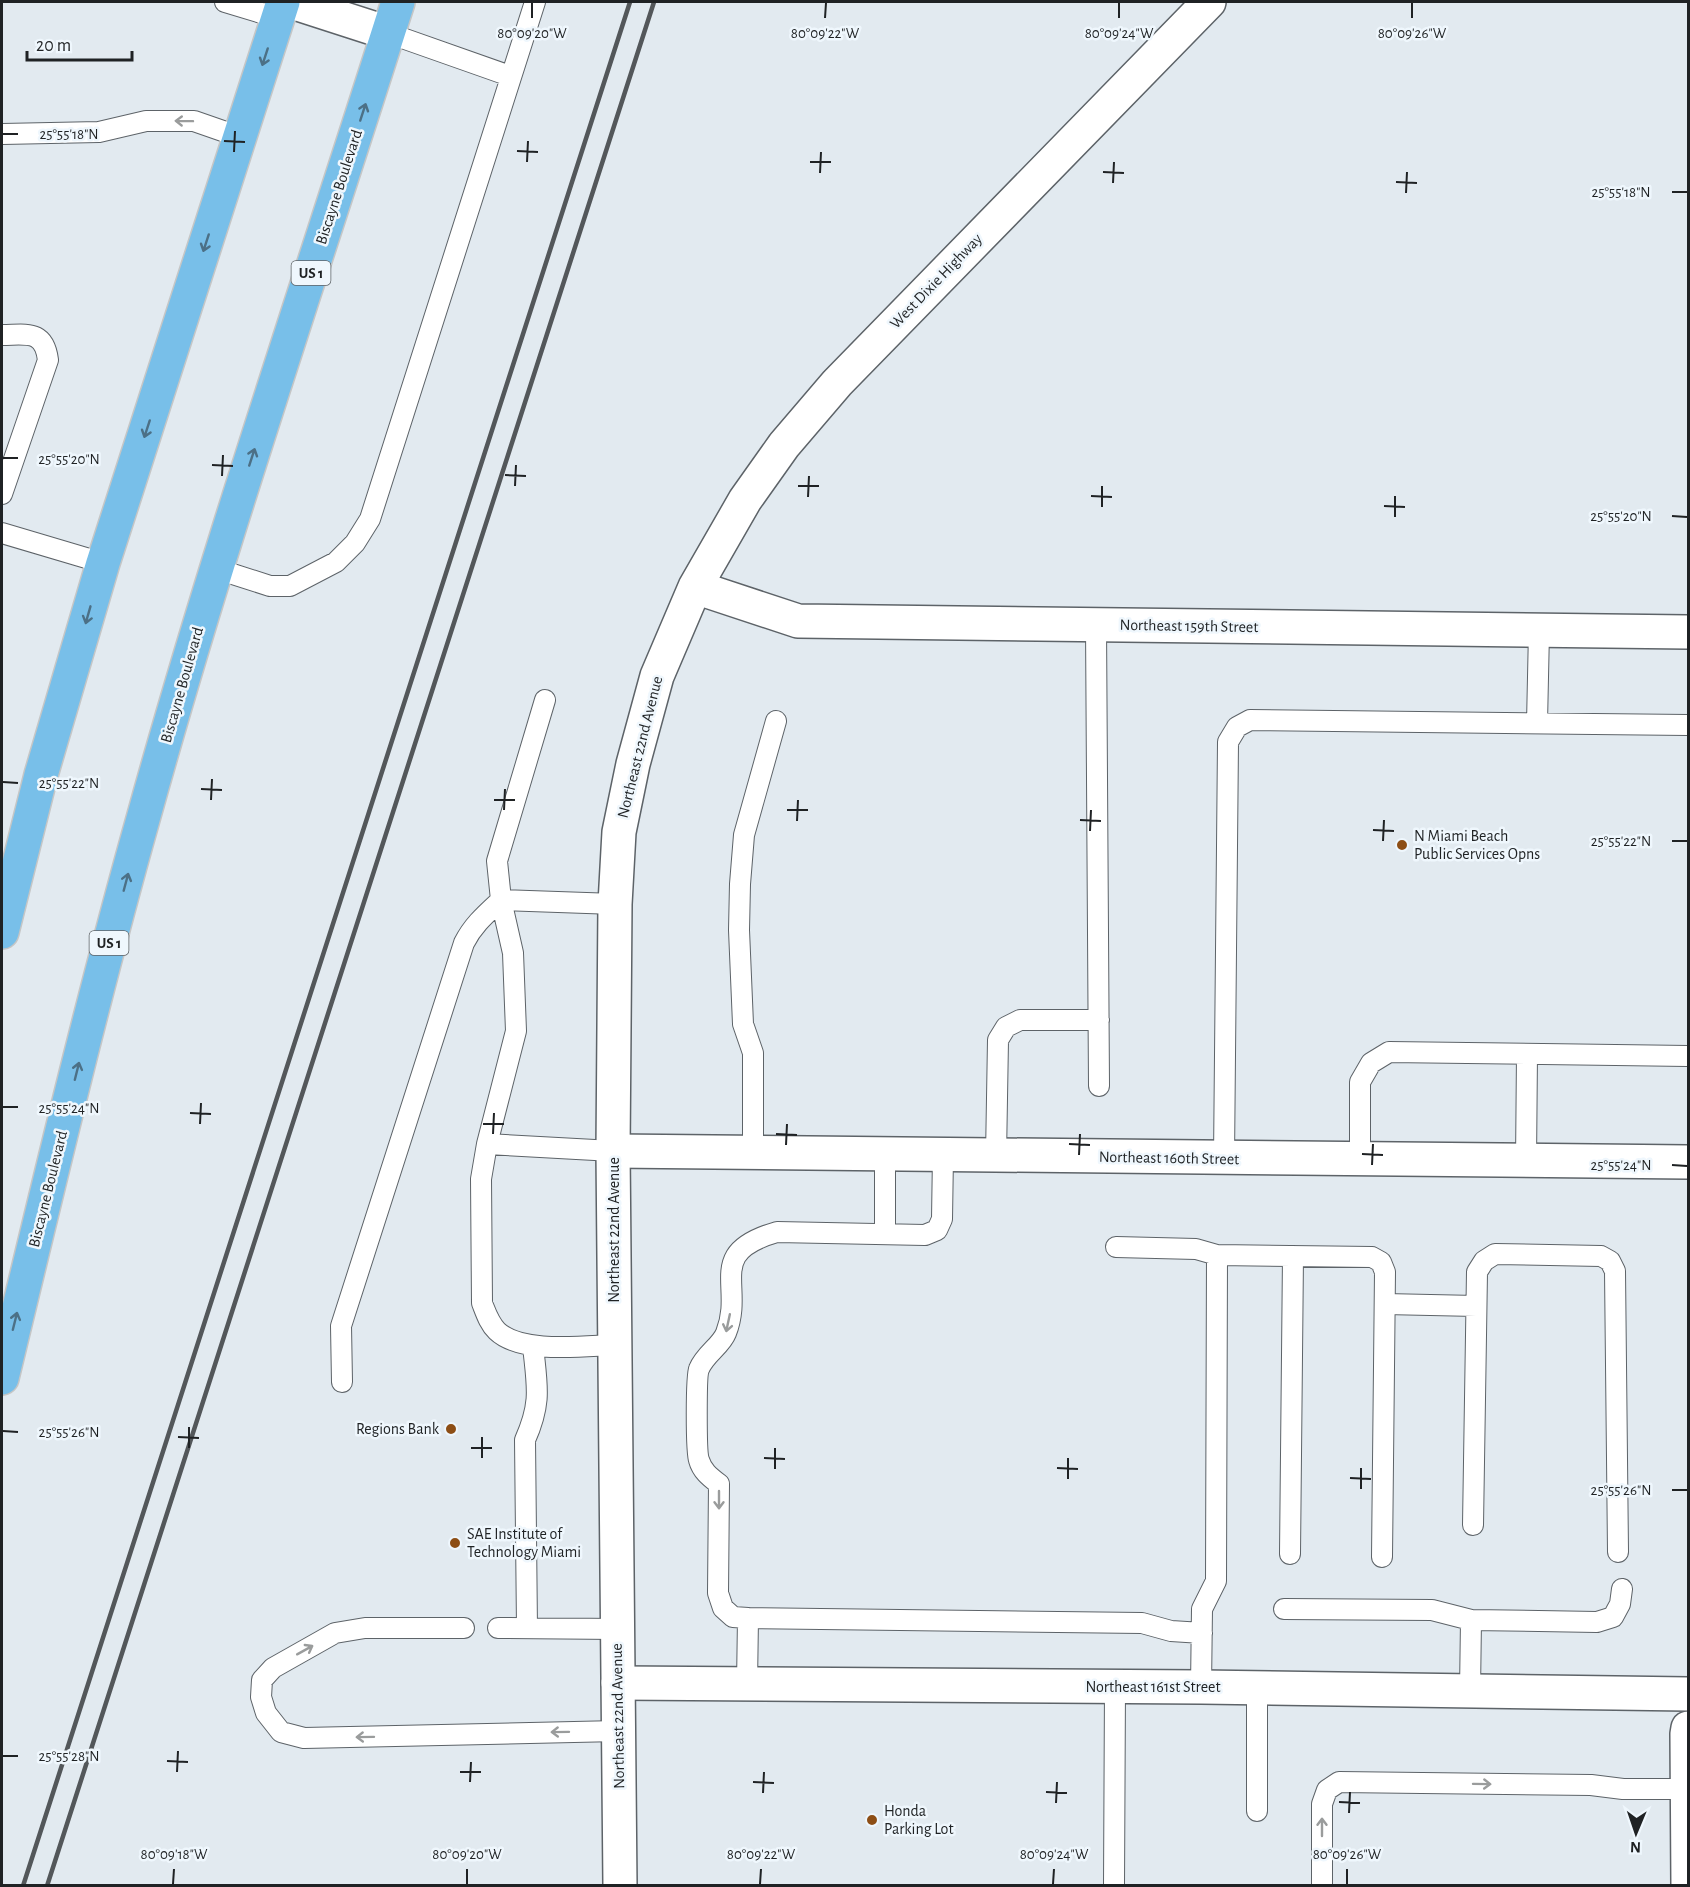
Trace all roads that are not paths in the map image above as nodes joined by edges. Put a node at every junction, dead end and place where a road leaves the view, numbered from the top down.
1 (225, 2) edge
2 (399, 2) edge
3 (535, 2) edge
4 (1209, 2) edge
5 (284, 7) edge
6 (388, 33) junction
7 (510, 76) junction
8 (2, 134) edge
9 (240, 137) junction
10 (2, 335) edge
11 (2, 494) edge
12 (2, 533) edge
13 (103, 563) junction
14 (217, 569) junction
15 (695, 586) junction
16 (1096, 625) junction
17 (1539, 631) junction
18 (1689, 632) edge
19 (545, 700) dead end
20 (776, 721) dead end
21 (1537, 723) junction
22 (1689, 725) edge
23 (501, 900) junction
24 (615, 904) junction
25 (2, 932) edge
26 (1099, 1020) junction
27 (1527, 1054) junction
28 (1689, 1056) edge
29 (1099, 1086) dead end
30 (487, 1144) junction
31 (613, 1151) junction
32 (753, 1153) junction
33 (885, 1153) junction
34 (943, 1155) junction
35 (996, 1156) junction
36 (1224, 1159) junction
37 (1360, 1159) junction
38 (1526, 1162) junction
39 (1689, 1162) edge
40 (885, 1234) junction
41 (1116, 1247) dead end
42 (1217, 1255) junction
43 (1293, 1256) junction
44 (1385, 1304) junction
45 (1476, 1306) junction
46 (615, 1345) junction
47 (533, 1346) junction
48 (2, 1378) edge
49 (342, 1382) dead end
50 (1473, 1525) dead end
51 (1618, 1552) dead end
52 (1290, 1554) dead end
53 (1382, 1557) dead end
54 (1622, 1589) dead end
55 (1284, 1609) dead end
56 (748, 1618) junction
57 (1471, 1620) junction
58 (464, 1628) dead end
59 (498, 1628) dead end
60 (527, 1628) junction
61 (617, 1629) junction
62 (1202, 1633) junction
63 (618, 1683) junction
64 (747, 1684) junction
65 (1115, 1687) junction
66 (1201, 1688) junction
67 (1257, 1688) junction
68 (1470, 1691) junction
69 (1689, 1694) edge
70 (1689, 1728) edge
71 (618, 1731) junction
72 (1687, 1788) junction
73 (1257, 1811) dead end
74 (1688, 1828) edge
75 (620, 1886) edge
76 (1114, 1886) edge
77 (1322, 1886) edge
78 (1688, 1886) edge

1 - 5 lane
2 - 6 main road, Biscayne Boulevard / US 1
3 - 7 lane
4 - 15 street, West Dixie Highway
5 - 6 street
5 -> 9 main road
6 - 7 lane
14 -> 6 main road, Biscayne Boulevard / US 1
7 - 14 lane
9 -> 8 lane
9 -> 13 main road
10 - 11 lane
12 - 13 lane
13 -> 25 main road
48 -> 14 main road, Biscayne Boulevard / US 1
15 - 16 street, Northeast 159th Street
15 - 24 street, Northeast 22nd Avenue
16 - 17 street, Northeast 159th Street
16 - 26 lane
17 - 18 street, Northeast 159th Street
17 - 21 lane
19 - 23 lane
20 - 32 lane
21 - 22 lane
21 - 36 lane
23 - 24 lane
23 - 30 lane
23 - 49 lane
24 - 31 street, Northeast 22nd Avenue
26 - 29 lane
26 - 35 lane
27 - 28 lane
27 - 37 lane
27 - 38 lane
30 - 31 lane
30 - 47 lane
31 - 32 street, Northeast 160th Street
31 - 46 street, Northeast 22nd Avenue
32 - 33 street, Northeast 160th Street
33 - 34 street, Northeast 160th Street
33 - 40 lane
34 - 35 street, Northeast 160th Street
34 - 40 lane
35 - 36 street, Northeast 160th Street
36 - 37 street, Northeast 160th Street
37 - 38 street, Northeast 160th Street
38 - 39 street, Northeast 160th Street
40 -> 56 lane
41 - 42 lane
42 - 43 lane
42 - 62 lane
43 - 44 lane
43 - 52 lane
44 - 45 lane
44 - 53 lane
45 - 50 lane
45 - 51 lane
46 - 47 lane
46 - 61 street, Northeast 22nd Avenue
47 - 60 lane
54 - 57 lane
55 - 57 lane
56 - 62 lane
56 - 64 lane
57 - 68 lane
71 -> 58 lane
59 - 60 lane
60 - 61 lane
61 - 63 street, Northeast 22nd Avenue
62 - 66 lane
63 - 64 street, Northeast 161st Street
63 - 71 street, Northeast 22nd Avenue
64 - 65 street, Northeast 161st Street
65 - 66 street, Northeast 161st Street
65 - 76 lane
66 - 67 street, Northeast 161st Street
67 - 68 street, Northeast 161st Street
67 - 73 lane
68 - 69 street, Northeast 161st Street
70 - 72 street
71 - 75 street, Northeast 22nd Avenue
72 - 74 street
77 -> 72 lane
74 - 78 street

